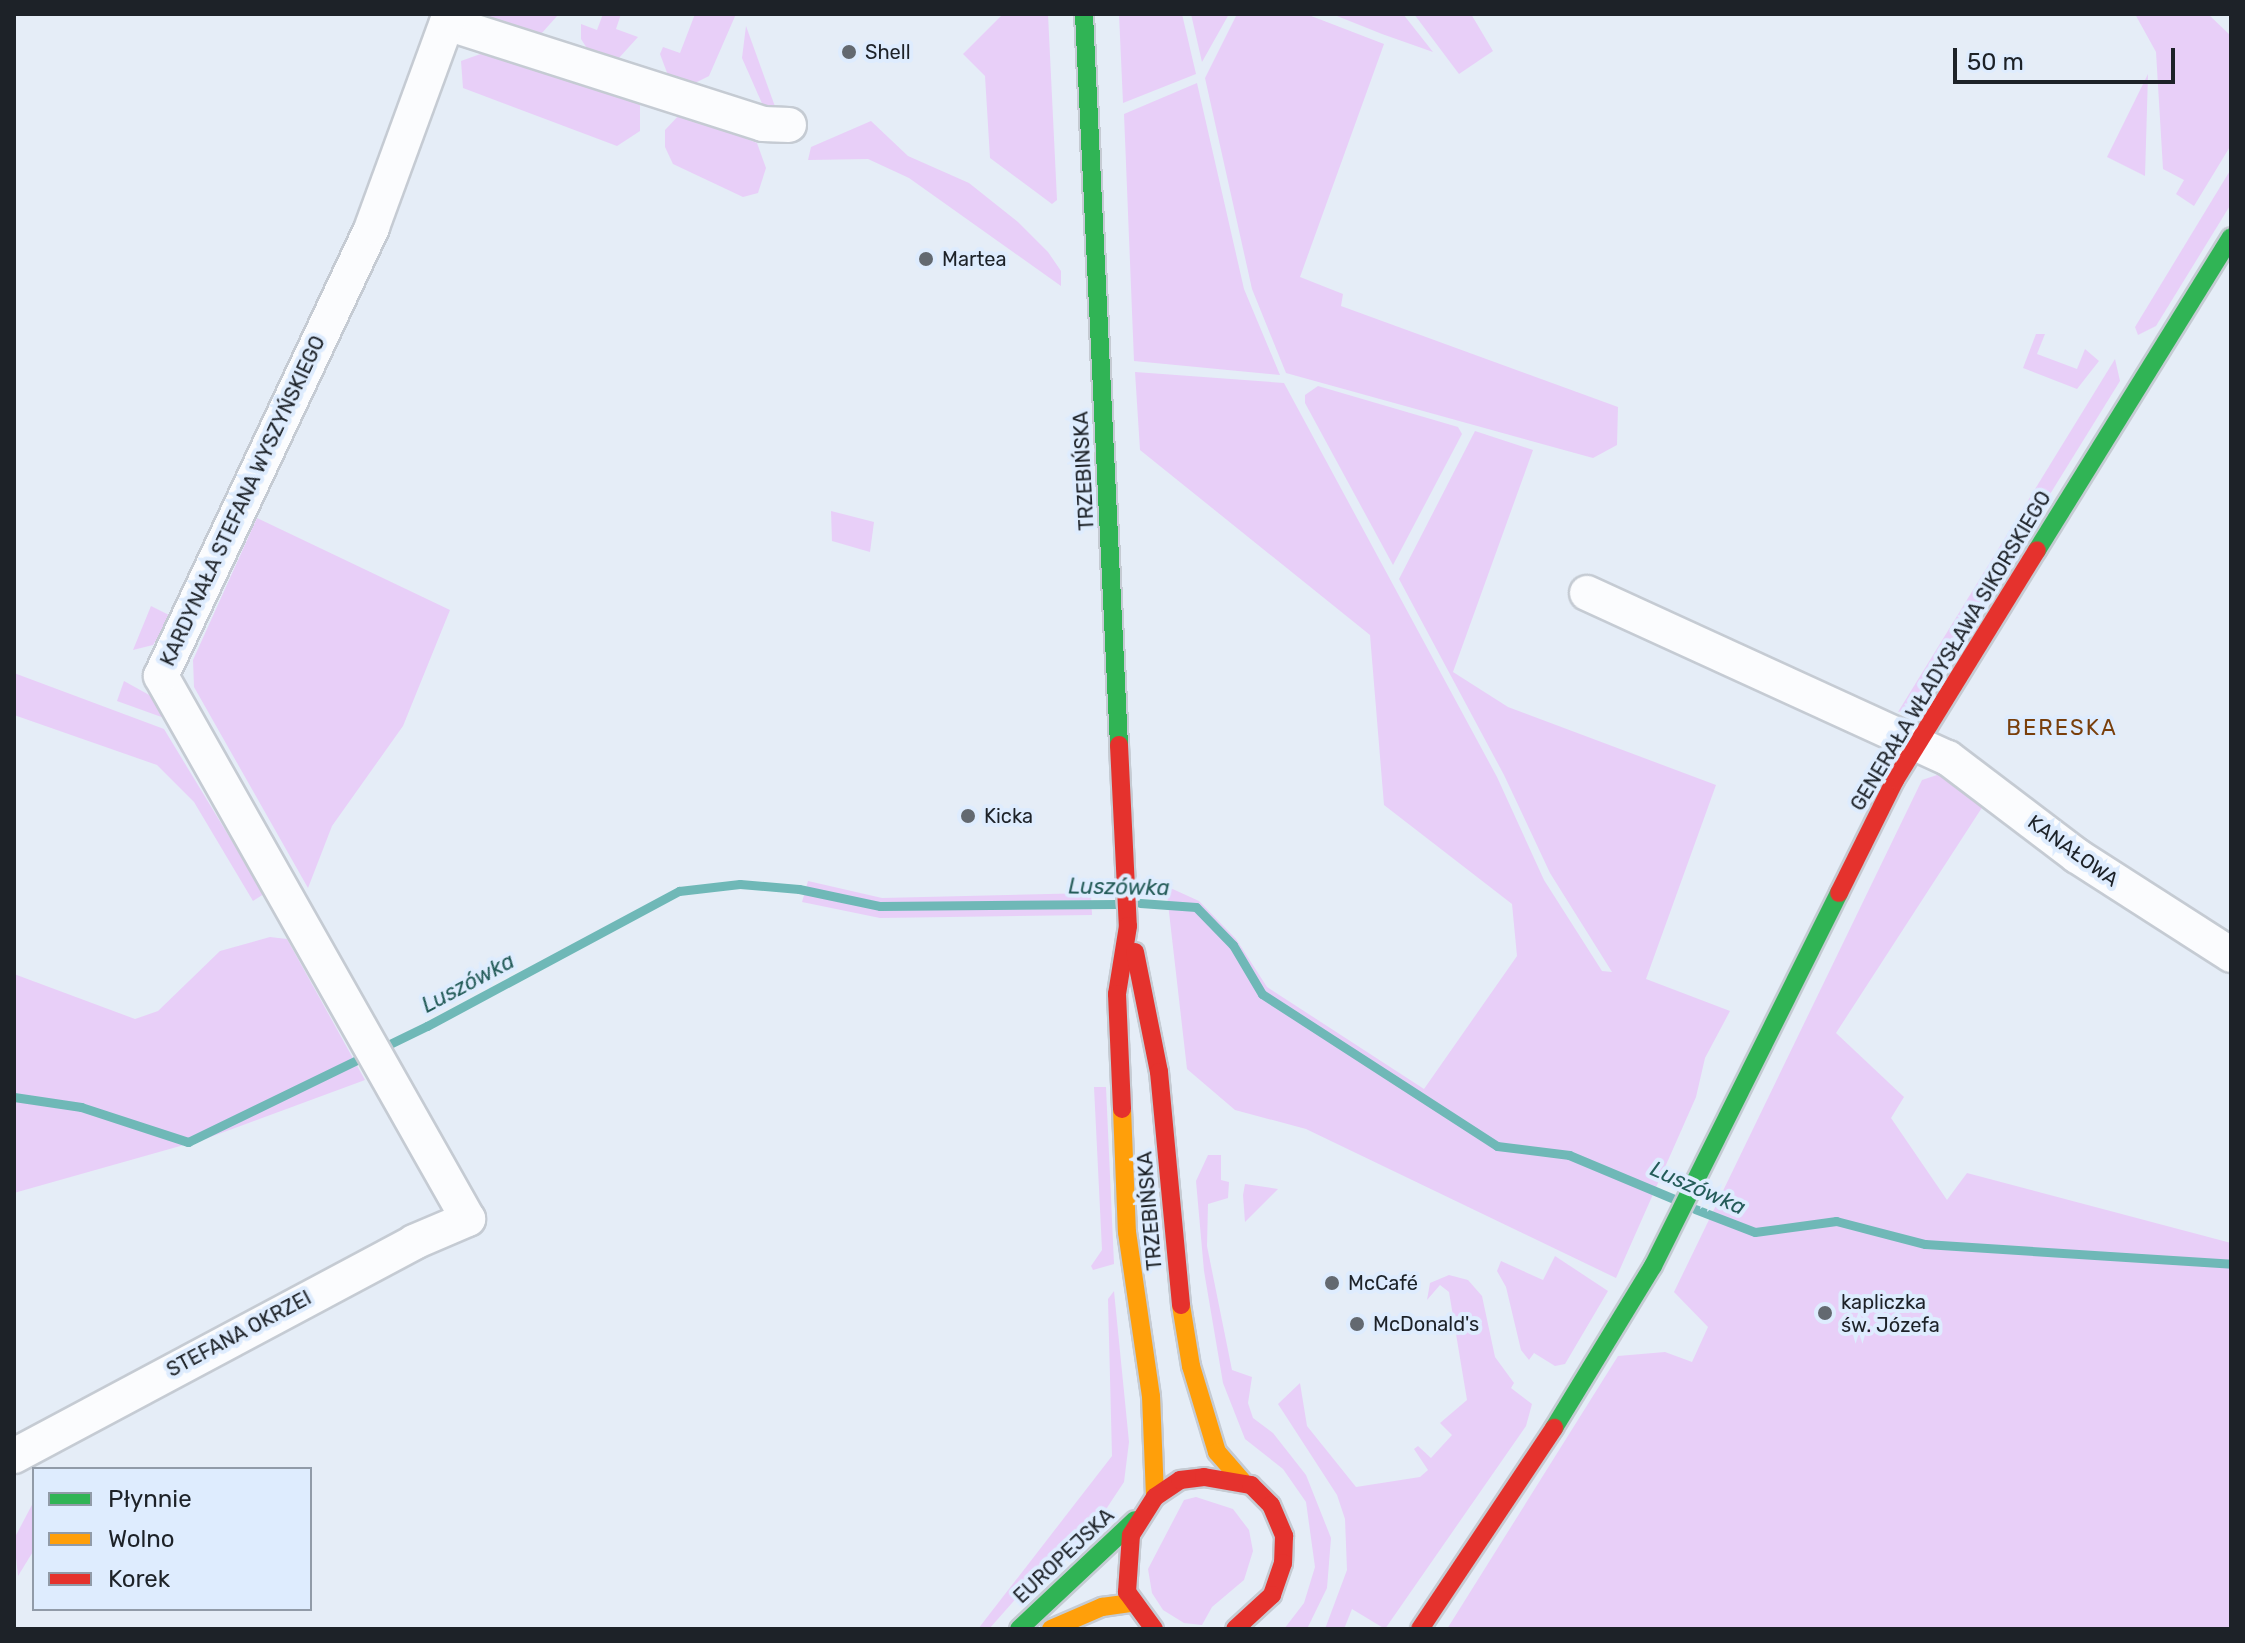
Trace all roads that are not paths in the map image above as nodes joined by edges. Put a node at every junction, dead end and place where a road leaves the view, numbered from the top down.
1 (1084, 14) edge
2 (449, 18) edge
3 (789, 125) dead end
4 (2231, 237) edge
5 (1587, 593) dead end
6 (1918, 742) junction
7 (1128, 926) junction
8 (2231, 955) edge
9 (468, 1219) joint
10 (14, 1456) edge
11 (1242, 1481) junction
12 (1155, 1497) junction
13 (1139, 1515) junction
14 (1132, 1603) junction
15 (1019, 1629) edge
16 (1051, 1629) edge
17 (1154, 1629) edge
18 (1236, 1629) edge
19 (1420, 1629) edge

1 - 7 main road, TRZEBIŃSKA
2 - 3 street
2 - 9 street, KARDYNAŁA STEFANA WYSZYŃSKIEGO
4 - 6 main road, GENERAŁA WŁADYSŁAWA SIKORSKIEGO
5 - 6 street, KANAŁOWA
6 - 8 street, KANAŁOWA
6 - 19 main road, GENERAŁA WŁADYSŁAWA SIKORSKIEGO
7 - 11 main road, TRZEBIŃSKA
7 - 12 main road, TRZEBIŃSKA
9 - 10 street, STEFANA OKRZEI
11 - 12 main road, EUROPEJSKA
11 - 18 main road, TRZEBIŃSKA
12 - 13 main road, EUROPEJSKA
13 - 14 main road
13 - 15 main road, EUROPEJSKA
14 - 16 main road
14 - 17 main road

